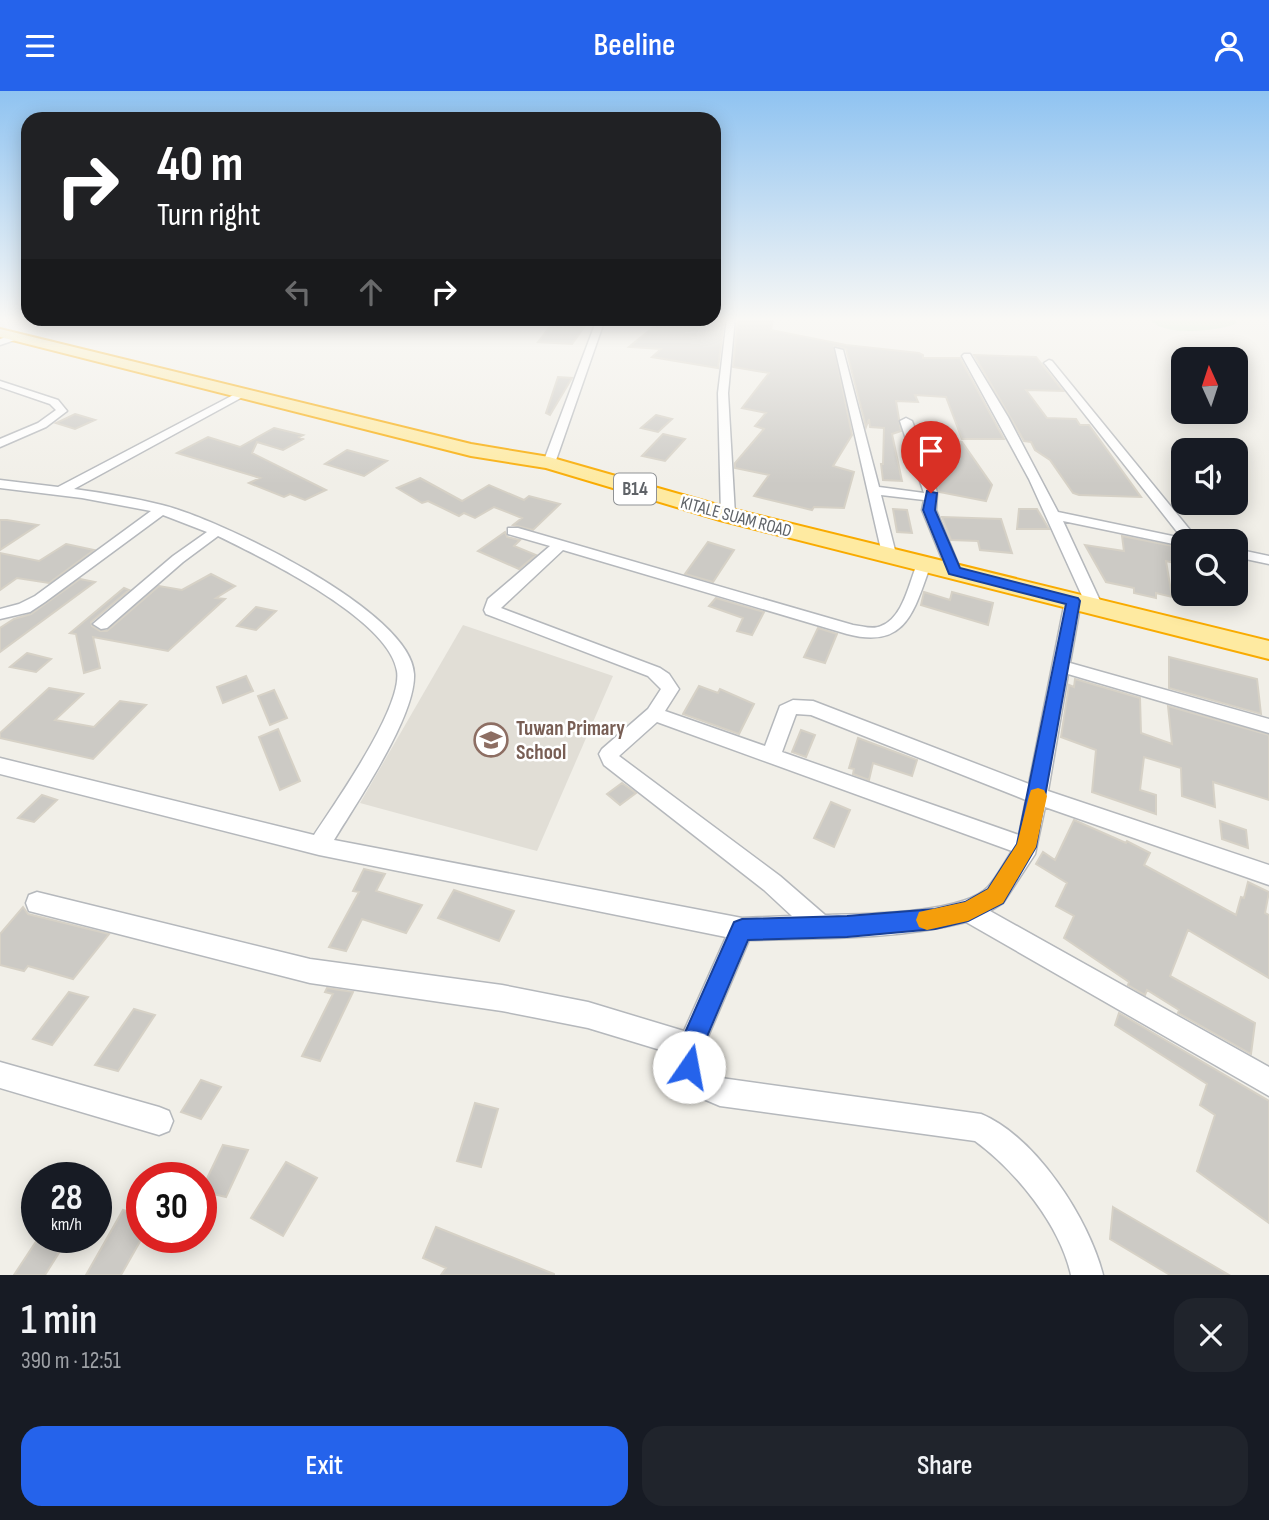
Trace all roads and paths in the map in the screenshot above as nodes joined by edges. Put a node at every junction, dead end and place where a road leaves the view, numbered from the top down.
1 (156, 373) edge
2 (582, 373) edge
3 (725, 373) edge
4 (844, 373) edge
5 (978, 373) edge
6 (1057, 373) edge
7 (0, 384) edge
8 (243, 394) junction
9 (906, 421) dead end
10 (0, 443) edge
11 (550, 463) junction
12 (3, 486) edge
13 (874, 490) junction
14 (58, 492) junction
15 (929, 497) junction
16 (162, 509) junction
17 (728, 515) junction
18 (1055, 515) junction
19 (1182, 529) edge
20 (218, 530) junction
21 (513, 531) dead end
22 (1171, 539) edge
23 (560, 545) junction
24 (889, 554) junction
25 (1248, 556) edge
26 (1269, 560) edge
27 (924, 564) junction
28 (954, 571) junction
29 (1083, 603) junction
30 (0, 614) edge
31 (102, 624) dead end
32 (1269, 650) edge
33 (1062, 666) junction
34 (654, 714) junction
35 (1269, 726) edge
36 (772, 754) junction
37 (0, 766) edge
38 (1038, 796) junction
39 (319, 846) junction
40 (1027, 847) junction
41 (1269, 875) edge
42 (37, 902) dead end
43 (968, 911) junction
44 (821, 927) junction
45 (742, 929) junction
46 (691, 1046) junction
47 (0, 1075) edge
48 (1269, 1082) edge
49 (159, 1121) dead end
50 (1087, 1275) edge

1 - 8 highway, KITALE SUAM ROAD / B14
2 - 11 street
3 - 17 street
4 - 13 street
5 - 18 street
6 - 19 street
7 - 10 street
8 - 11 highway, KITALE SUAM ROAD / B14
8 - 14 street
9 - 15 street
11 - 17 highway, KITALE SUAM ROAD / B14
12 - 14 street
13 - 15 street
13 - 24 street
14 - 16 street
15 - 28 street
16 - 20 street
16 - 30 street
17 - 24 highway, KITALE SUAM ROAD / B14
18 - 22 street
18 - 29 street
20 - 31 street
20 - 39 street
21 - 23 street
23 - 27 street
23 - 34 street
24 - 27 highway, KITALE SUAM ROAD / B14
25 - 26 street
27 - 28 highway, KITALE SUAM ROAD / B14
28 - 29 highway, KITALE SUAM ROAD / B14
29 - 32 highway, KITALE SUAM ROAD / B14
29 - 33 street
33 - 35 street
33 - 38 street
34 - 36 street
34 - 44 street
36 - 38 street
36 - 40 street
37 - 39 street
38 - 40 street
38 - 41 street
39 - 45 street
40 - 43 street
42 - 46 street
43 - 44 street
43 - 48 street
44 - 45 street
45 - 46 street
46 - 50 street
47 - 49 street

